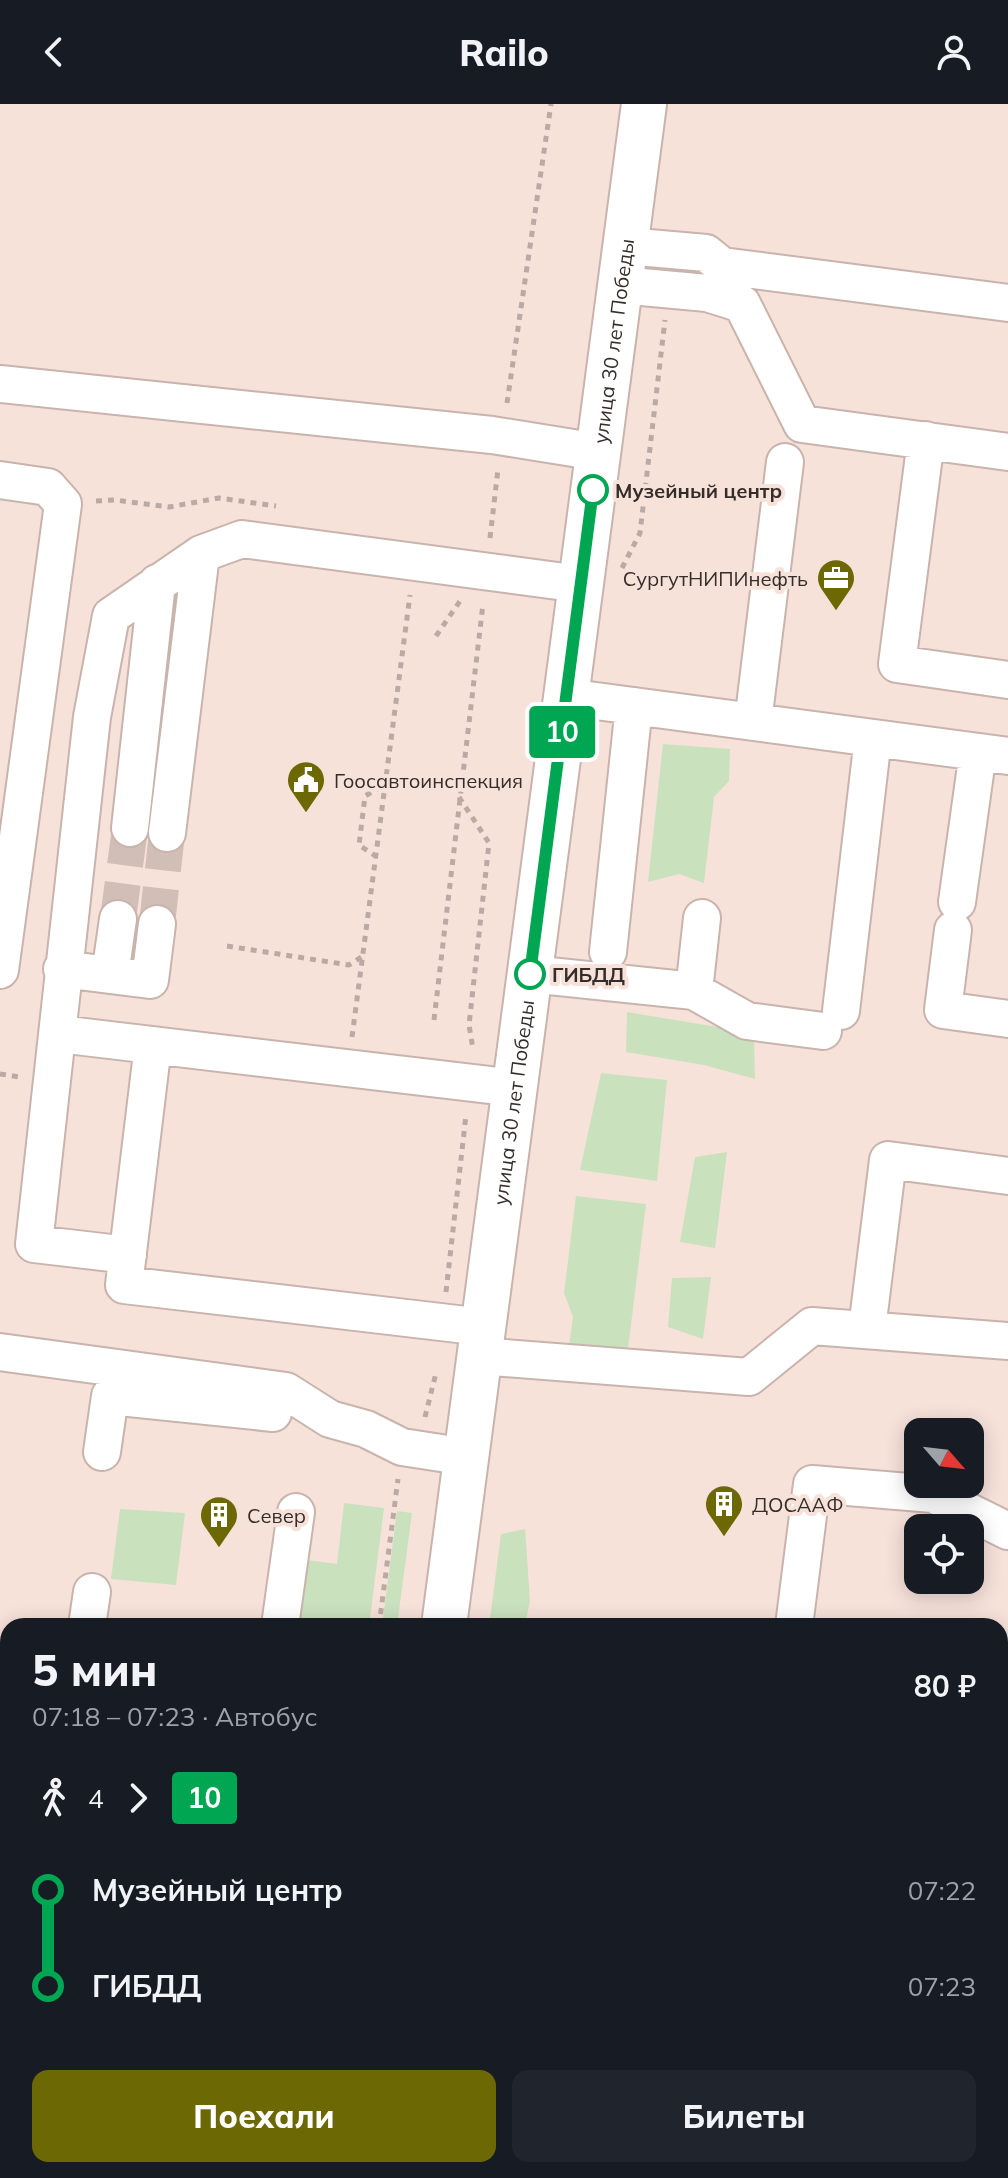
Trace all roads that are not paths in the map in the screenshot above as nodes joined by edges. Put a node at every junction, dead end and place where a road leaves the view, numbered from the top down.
1 (644, 104) edge
2 (623, 266) junction
3 (1008, 303) edge
4 (0, 384) edge
5 (926, 440) junction
6 (598, 452) junction
7 (1008, 452) edge
8 (785, 462) dead end
9 (0, 480) edge
10 (201, 554) junction
11 (157, 583) junction
12 (580, 584) junction
13 (157, 680) junction
14 (1008, 680) edge
15 (566, 697) junction
16 (634, 706) junction
17 (92, 717) junction
18 (753, 722) junction
19 (873, 738) junction
20 (993, 754) edge
21 (139, 829) tunnel mouth
22 (702, 918) dead end
23 (128, 920) tunnel mouth
24 (608, 952) dead end
25 (0, 970) edge
26 (98, 973) junction
27 (530, 974) junction
28 (694, 991) junction
29 (1008, 1019) edge
30 (59, 1034) junction
31 (153, 1045) junction
32 (515, 1088) junction
33 (1008, 1176) edge
34 (128, 1255) junction
35 (867, 1329) junction
36 (468, 1335) junction
37 (1008, 1341) edge
38 (0, 1352) edge
39 (330, 1419) junction
40 (102, 1452) dead end
41 (467, 1457) junction
42 (296, 1512) dead end
43 (1008, 1531) edge
44 (281, 1618) edge
45 (445, 1618) edge
46 (795, 1618) edge

1 - 2 main road, улица 30 лет Победы
2 - 3 lane
2 - 5 lane
2 - 6 main road, улица 30 лет Победы
4 - 6 lane
5 - 7 lane
5 - 14 lane
6 - 12 main road, улица 30 лет Победы
8 - 18 lane
9 - 25 lane
10 - 11 lane
10 - 12 lane
10 - 13 lane
11 - 13 lane
11 - 17 lane
12 - 15 main road, улица 30 лет Победы
13 - 17 lane
13 - 21 lane
15 - 16 lane
15 - 27 main road, улица 30 лет Победы
16 - 18 lane
16 - 24 lane
17 - 26 lane
18 - 19 lane
19 - 20 lane
19 - 28 lane
20 - 29 lane
22 - 28 lane
23 - 26 lane
26 - 30 lane
27 - 28 lane
27 - 32 main road, улица 30 лет Победы
30 - 31 lane
30 - 34 lane
31 - 32 lane
31 - 34 lane
32 - 36 main road, улица 30 лет Победы
33 - 35 lane
34 - 36 lane
35 - 36 lane
35 - 37 lane
36 - 41 main road, улица 30 лет Победы
38 - 39 lane
39 - 40 lane
39 - 41 lane
41 - 45 main road, улица 30 лет Победы
42 - 44 lane
43 - 46 lane

